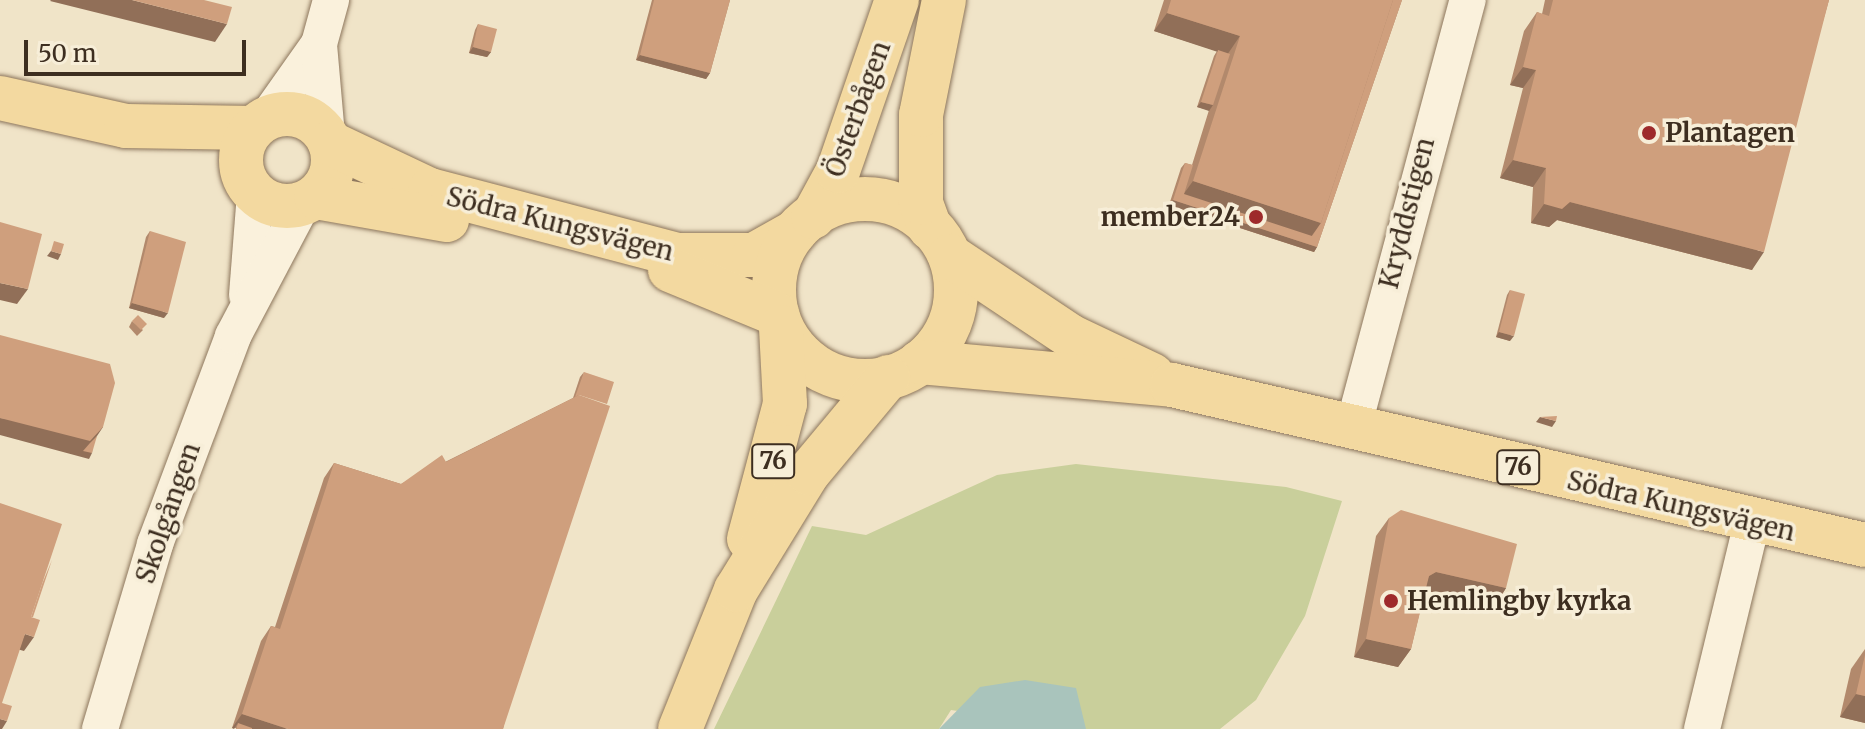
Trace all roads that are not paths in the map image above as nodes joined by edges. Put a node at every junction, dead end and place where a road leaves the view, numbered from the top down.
1 (331, 0) edge
2 (897, 0) edge
3 (944, 0) edge
4 (1468, 0) edge
5 (319, 44) junction
6 (0, 98) edge
7 (260, 124) junction
8 (126, 126) junction
9 (329, 140) junction
10 (251, 188) junction
11 (310, 200) junction
12 (804, 224) junction
13 (940, 242) junction
14 (247, 301) junction
15 (779, 321) junction
16 (904, 370) junction
17 (1172, 385) junction
18 (1353, 428) junction
19 (1752, 523) junction
20 (1865, 545) edge
21 (736, 590) junction
22 (100, 729) edge
23 (680, 729) edge
24 (1702, 729) edge

1 - 5 street
2 - 12 main road, Österbågen
3 - 13 main road, Österbågen
4 - 18 street, Kryddstigen
5 - 7 street
5 - 9 street
6 - 8 main road
7 - 8 main road
7 - 9 main road
7 - 10 main road
8 - 10 main road
9 - 11 main road
9 - 12 main road, Södra Kungsvägen
10 - 11 main road
10 - 14 street, Skolgången
11 - 14 street, Skolgången
11 - 15 main road, Södra Kungsvägen
12 - 13 main road
12 - 15 main road
13 - 16 main road
13 - 17 main road, Södra Kungsvägen / 76
14 - 22 street, Skolgången
15 - 16 main road
15 - 21 main road, 76
16 - 17 main road, Södra Kungsvägen / 76
16 - 21 main road, 76
17 - 18 main road, Södra Kungsvägen / 76
18 - 19 main road, Södra Kungsvägen / 76
19 - 20 main road, Södra Kungsvägen / 76
19 - 24 street
21 - 23 main road, 76

